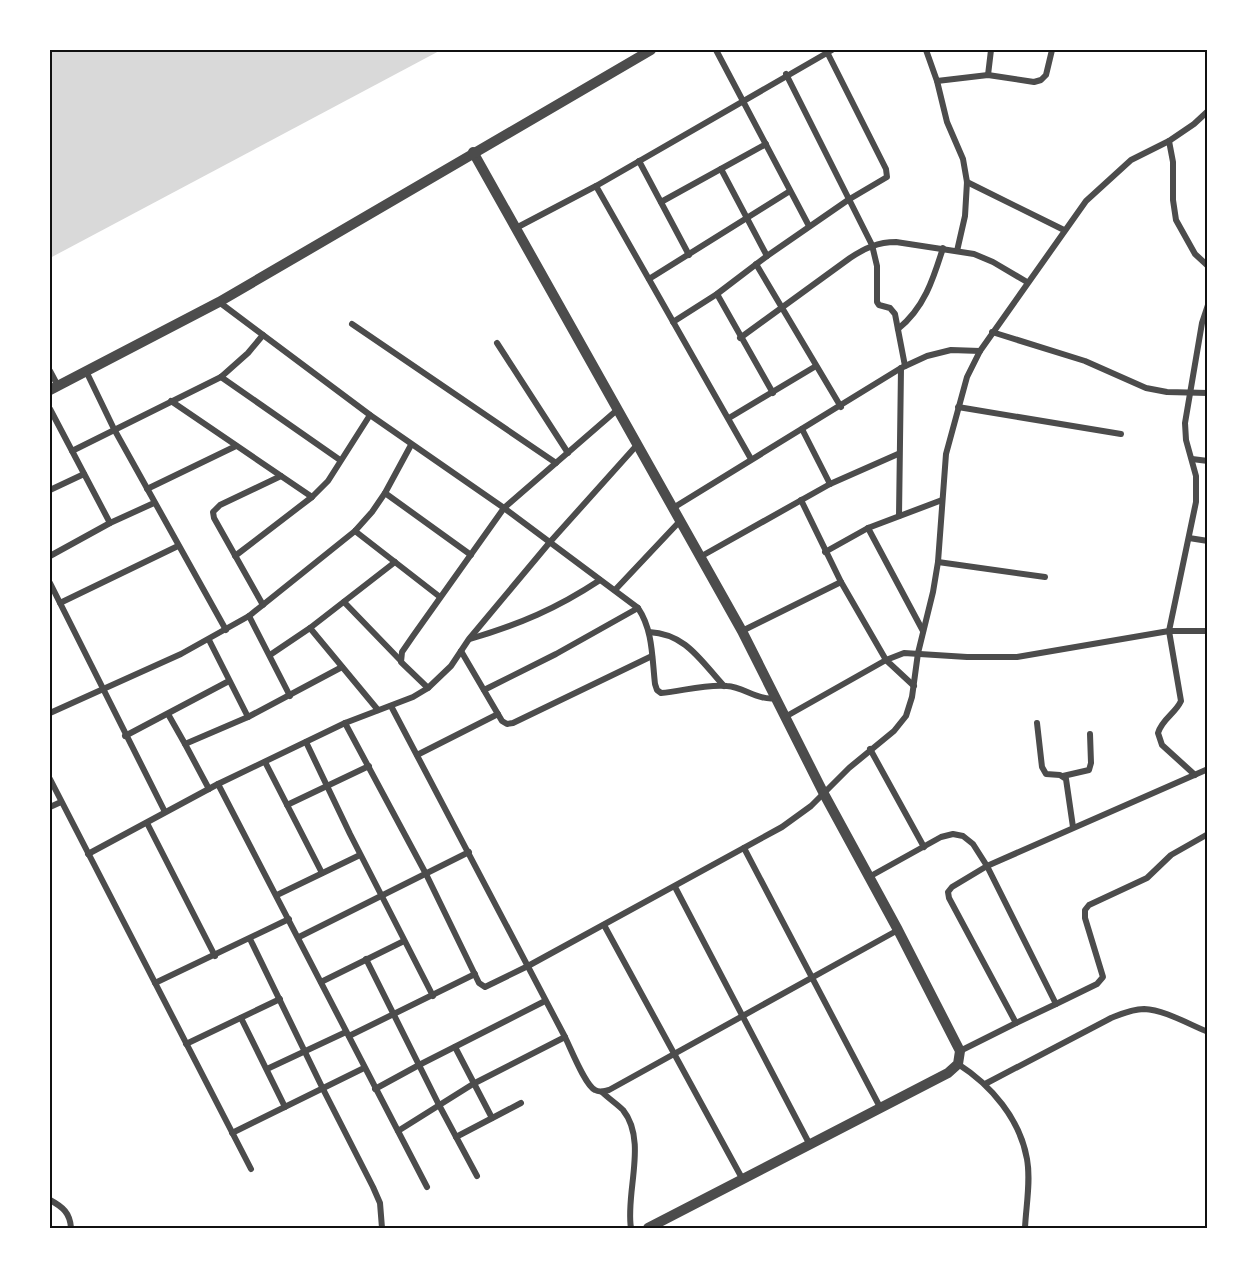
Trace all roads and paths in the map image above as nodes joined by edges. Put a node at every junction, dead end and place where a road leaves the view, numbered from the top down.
1 (651, 50) edge
2 (716, 50) edge
3 (926, 50) edge
4 (991, 50) edge
5 (1052, 50) edge
6 (829, 51) edge
7 (786, 75) junction
8 (988, 75) junction
9 (937, 81) junction
10 (743, 100) junction
11 (1208, 111) edge
12 (1169, 141) junction
13 (766, 144) junction
14 (473, 152) junction
15 (639, 161) junction
16 (721, 169) junction
17 (967, 182) junction
18 (596, 186) junction
19 (790, 191) junction
20 (848, 200) junction
21 (661, 202) junction
22 (747, 219) junction
23 (809, 226) junction
24 (516, 228) junction
25 (1064, 230) junction
26 (872, 245) junction
27 (943, 248) junction
28 (957, 251) junction
29 (689, 255) junction
30 (767, 256) junction
31 (756, 264) junction
32 (1208, 266) edge
33 (649, 279) junction
34 (1027, 282) junction
35 (717, 294) junction
36 (219, 302) junction
37 (1208, 305) edge
38 (781, 307) junction
39 (674, 322) junction
40 (352, 324) dead end
41 (1205, 324) edge
42 (897, 329) junction
43 (992, 332) junction
44 (263, 335) junction
45 (740, 338) junction
46 (497, 343) dead end
47 (980, 351) junction
48 (816, 366) junction
49 (903, 367) junction
50 (50, 370) edge
51 (86, 371) junction
52 (221, 377) junction
53 (54, 388) edge
54 (772, 393) junction
55 (1190, 393) junction
56 (1208, 393) edge
57 (171, 401) junction
58 (841, 406) junction
59 (958, 407) junction
60 (50, 409) edge
61 (617, 410) junction
62 (370, 415) junction
63 (729, 418) junction
64 (114, 429) junction
65 (802, 429) junction
66 (1121, 434) dead end
67 (411, 445) junction
68 (637, 445) junction
69 (236, 446) junction
70 (72, 451) junction
71 (568, 453) junction
72 (898, 454) junction
73 (751, 459) junction
74 (1192, 459) junction
75 (340, 460) junction
76 (1208, 461) edge
77 (556, 463) junction
78 (84, 474) junction
79 (281, 476) junction
80 (830, 484) junction
81 (147, 489) junction
82 (50, 490) edge
83 (385, 493) junction
84 (312, 497) junction
85 (801, 500) junction
86 (942, 500) junction
87 (154, 503) junction
88 (504, 508) junction
89 (672, 508) junction
90 (899, 516) junction
91 (680, 521) junction
92 (110, 523) junction
93 (868, 528) junction
94 (356, 531) junction
95 (1189, 538) junction
96 (1208, 541) edge
97 (550, 542) junction
98 (178, 546) junction
99 (825, 552) junction
100 (471, 555) junction
101 (50, 556) edge
102 (235, 556) junction
103 (700, 556) junction
104 (395, 562) junction
105 (938, 562) junction
106 (1045, 577) dead end
107 (600, 580) junction
108 (841, 582) junction
109 (50, 583) edge
110 (615, 590) junction
111 (440, 597) junction
112 (344, 602) junction
113 (60, 603) junction
114 (263, 605) junction
115 (638, 608) junction
116 (249, 616) junction
117 (309, 628) junction
118 (226, 630) junction
119 (742, 631) junction
120 (924, 631) junction
121 (1169, 631) junction
122 (1208, 631) edge
123 (649, 632) junction
124 (469, 639) junction
125 (209, 640) junction
126 (461, 651) junction
127 (918, 653) junction
128 (270, 655) junction
129 (652, 656) junction
130 (886, 660) junction
131 (401, 662) junction
132 (342, 667) junction
133 (229, 681) junction
134 (724, 686) junction
135 (914, 686) junction
136 (428, 688) junction
137 (103, 689) junction
138 (484, 690) junction
139 (290, 696) junction
140 (776, 698) junction
141 (391, 706) junction
142 (378, 710) junction
143 (50, 713) edge
144 (168, 714) junction
145 (498, 714) junction
146 (248, 717) junction
147 (785, 717) junction
148 (345, 723) junction
149 (1037, 723) dead end
150 (1090, 734) dead end
151 (125, 736) junction
152 (306, 742) junction
153 (185, 744) junction
154 (870, 749) junction
155 (417, 755) junction
156 (265, 762) junction
157 (369, 766) junction
158 (1208, 770) edge
159 (1195, 775) junction
160 (1063, 776) junction
161 (50, 779) edge
162 (218, 784) junction
163 (327, 786) junction
164 (209, 789) junction
165 (824, 794) junction
166 (62, 802) junction
167 (287, 805) junction
168 (50, 807) edge
169 (165, 812) junction
170 (147, 823) junction
171 (1073, 827) junction
172 (1208, 834) edge
173 (924, 846) junction
174 (744, 848) junction
175 (469, 852) junction
176 (88, 854) junction
177 (360, 855) junction
178 (987, 866) junction
179 (322, 873) junction
180 (426, 874) junction
181 (869, 877) junction
182 (675, 886) junction
183 (277, 895) junction
184 (382, 896) junction
185 (289, 919) junction
186 (604, 925) junction
187 (898, 930) junction
188 (299, 937) junction
189 (250, 939) junction
190 (404, 941) junction
191 (215, 956) junction
192 (366, 959) junction
193 (528, 966) junction
194 (475, 974) junction
195 (812, 979) junction
196 (321, 982) junction
197 (155, 983) junction
198 (433, 996) junction
199 (280, 999) junction
200 (545, 1001) junction
201 (1056, 1004) junction
202 (393, 1015) junction
203 (742, 1016) junction
204 (241, 1018) junction
205 (1016, 1023) junction
206 (1208, 1032) edge
207 (347, 1034) junction
208 (565, 1037) junction
209 (186, 1044) junction
210 (455, 1047) junction
211 (960, 1051) junction
212 (305, 1052) junction
213 (675, 1053) junction
214 (958, 1064) junction
215 (419, 1065) junction
216 (364, 1068) junction
217 (267, 1069) junction
218 (473, 1084) junction
219 (985, 1084) junction
220 (323, 1089) junction
221 (375, 1089) junction
222 (602, 1092) junction
223 (521, 1103) dead end
224 (439, 1105) junction
225 (285, 1107) junction
226 (881, 1109) junction
227 (492, 1118) junction
228 (398, 1131) junction
229 (232, 1133) junction
230 (456, 1137) junction
231 (810, 1145) junction
232 (251, 1169) dead end
233 (477, 1176) dead end
234 (744, 1180) junction
235 (427, 1187) dead end
236 (50, 1200) edge
237 (71, 1228) edge
238 (382, 1228) edge
239 (631, 1228) edge
240 (648, 1228) edge
241 (1024, 1228) edge

1 - 14 street
2 - 10 street
3 - 9 street
4 - 8 street
5 - 8 street
6 - 7 street
6 - 20 street
7 - 10 street
7 - 20 street
8 - 9 street
9 - 17 street
10 - 13 street
10 - 15 street
11 - 12 street
12 - 25 street
12 - 32 street
13 - 16 street
13 - 19 street
14 - 24 street
14 - 36 street
15 - 18 street
15 - 21 street
16 - 21 street
16 - 22 street
17 - 25 street
17 - 28 street
18 - 24 street
18 - 33 street
19 - 22 street
19 - 23 street
20 - 23 street
20 - 26 street
21 - 29 street
22 - 29 street
22 - 30 street
23 - 30 street
24 - 61 street
25 - 34 street
26 - 27 street
26 - 38 street
26 - 42 street
27 - 28 street
27 - 42 street
28 - 34 street
29 - 33 street
30 - 31 street
31 - 35 street
31 - 38 street
33 - 39 street
34 - 43 street
35 - 39 street
35 - 45 street
36 - 44 street
36 - 51 street
37 - 41 street
38 - 45 street
38 - 48 street
39 - 63 street
40 - 77 street
41 - 55 street
42 - 49 street
43 - 47 street
43 - 55 street
44 - 52 street
44 - 62 street
45 - 54 street
46 - 71 street
47 - 49 street
47 - 59 street
48 - 54 street
48 - 58 street
49 - 58 street
49 - 72 street
50 - 53 street
51 - 53 street
51 - 64 street
52 - 57 street
52 - 75 street
54 - 63 street
55 - 56 street
55 - 74 street
57 - 64 street
57 - 69 street
58 - 65 street
59 - 66 street
59 - 86 street
60 - 70 street
61 - 68 street
61 - 71 street
62 - 67 street
62 - 75 street
63 - 73 street
64 - 70 street
64 - 81 street
65 - 73 street
65 - 80 street
67 - 83 street
67 - 88 street
68 - 89 street
68 - 97 street
69 - 79 street
69 - 81 street
70 - 78 street
71 - 77 street
72 - 80 street
72 - 90 street
73 - 89 street
74 - 76 street
74 - 95 street
75 - 84 street
77 - 88 street
78 - 82 street
78 - 92 street
79 - 84 street
79 - 102 street
80 - 85 street
81 - 87 street
83 - 94 street
83 - 100 street
84 - 102 street
85 - 99 street
85 - 103 street
86 - 90 street
86 - 105 street
87 - 92 street
87 - 98 street
88 - 97 street
88 - 100 street
89 - 91 street
90 - 93 street
91 - 103 street
91 - 110 street
92 - 101 street
93 - 99 street
93 - 120 street
94 - 104 street
94 - 114 street
95 - 96 street
95 - 121 street
97 - 107 street
97 - 124 street
98 - 113 street
98 - 118 street
99 - 108 street
100 - 111 street
102 - 114 street
103 - 119 street
104 - 111 street
104 - 112 street
105 - 106 street
105 - 120 street
107 - 110 street
107 - 124 street
108 - 119 street
108 - 130 street
109 - 113 street
110 - 115 street
111 - 131 street
112 - 117 street
112 - 131 street
113 - 137 street
114 - 116 street
115 - 123 street
115 - 138 street
116 - 118 street
116 - 128 street
117 - 128 street
117 - 132 street
118 - 125 street
119 - 140 street
120 - 127 street
121 - 122 street
121 - 127 street
121 - 159 street
123 - 129 street
123 - 134 street
124 - 126 street
125 - 133 street
125 - 137 street
126 - 136 street
126 - 138 street
127 - 130 street
127 - 135 street
128 - 139 street
129 - 134 street
129 - 145 street
130 - 135 street
130 - 147 street
131 - 136 street
132 - 139 street
132 - 142 street
133 - 144 street
133 - 146 street
134 - 140 street
135 - 154 street
136 - 141 street
137 - 143 street
137 - 151 street
138 - 145 street
139 - 146 street
140 - 147 street
141 - 142 street
141 - 155 street
142 - 148 street
144 - 151 street
144 - 153 street
145 - 155 street
146 - 153 street
147 - 165 street
148 - 152 street
148 - 157 street
149 - 160 street
150 - 160 street
151 - 169 street
152 - 156 street
152 - 163 street
153 - 164 street
154 - 165 street
154 - 173 street
155 - 175 street
156 - 162 street
156 - 167 street
157 - 163 street
157 - 180 street
158 - 159 street
159 - 171 street
160 - 171 street
161 - 166 street
162 - 164 street
162 - 183 street
163 - 167 street
163 - 177 street
164 - 169 street
165 - 174 street
165 - 181 street
166 - 168 street
166 - 176 street
167 - 179 street
169 - 170 street
170 - 176 street
170 - 191 street
171 - 178 street
172 - 201 street
173 - 178 street
173 - 181 street
174 - 182 street
174 - 195 street
175 - 180 street
175 - 193 street
176 - 197 street
177 - 179 street
177 - 184 street
178 - 201 street
178 - 205 street
179 - 183 street
180 - 184 street
180 - 194 street
181 - 187 street
182 - 186 street
182 - 203 street
183 - 185 street
184 - 188 street
184 - 190 street
185 - 188 street
185 - 189 street
186 - 193 street
186 - 213 street
187 - 195 street
187 - 211 street
188 - 196 street
189 - 191 street
189 - 199 street
190 - 192 street
190 - 198 street
191 - 197 street
192 - 196 street
192 - 202 street
193 - 194 street
193 - 200 street
194 - 198 street
195 - 203 street
195 - 226 street
196 - 207 street
197 - 209 street
198 - 202 street
199 - 204 street
199 - 212 street
200 - 208 street
200 - 210 street
201 - 205 street
202 - 207 street
202 - 215 street
203 - 213 street
203 - 231 street
204 - 209 street
204 - 217 street
205 - 211 street
206 - 219 street
207 - 212 street
207 - 216 street
208 - 218 street
208 - 222 street
209 - 229 street
210 - 215 street
210 - 218 street
211 - 214 street
212 - 217 street
212 - 220 street
213 - 222 street
213 - 234 street
214 - 219 street
214 - 226 street
215 - 221 street
215 - 224 street
216 - 220 street
216 - 221 street
217 - 225 street
218 - 224 street
218 - 227 street
219 - 241 street
220 - 225 street
220 - 238 street
221 - 228 street
222 - 239 street
223 - 227 street
224 - 228 street
224 - 230 street
225 - 229 street
226 - 231 street
227 - 230 street
228 - 235 street
229 - 232 street
230 - 233 street
231 - 234 street
234 - 240 street
236 - 237 street

